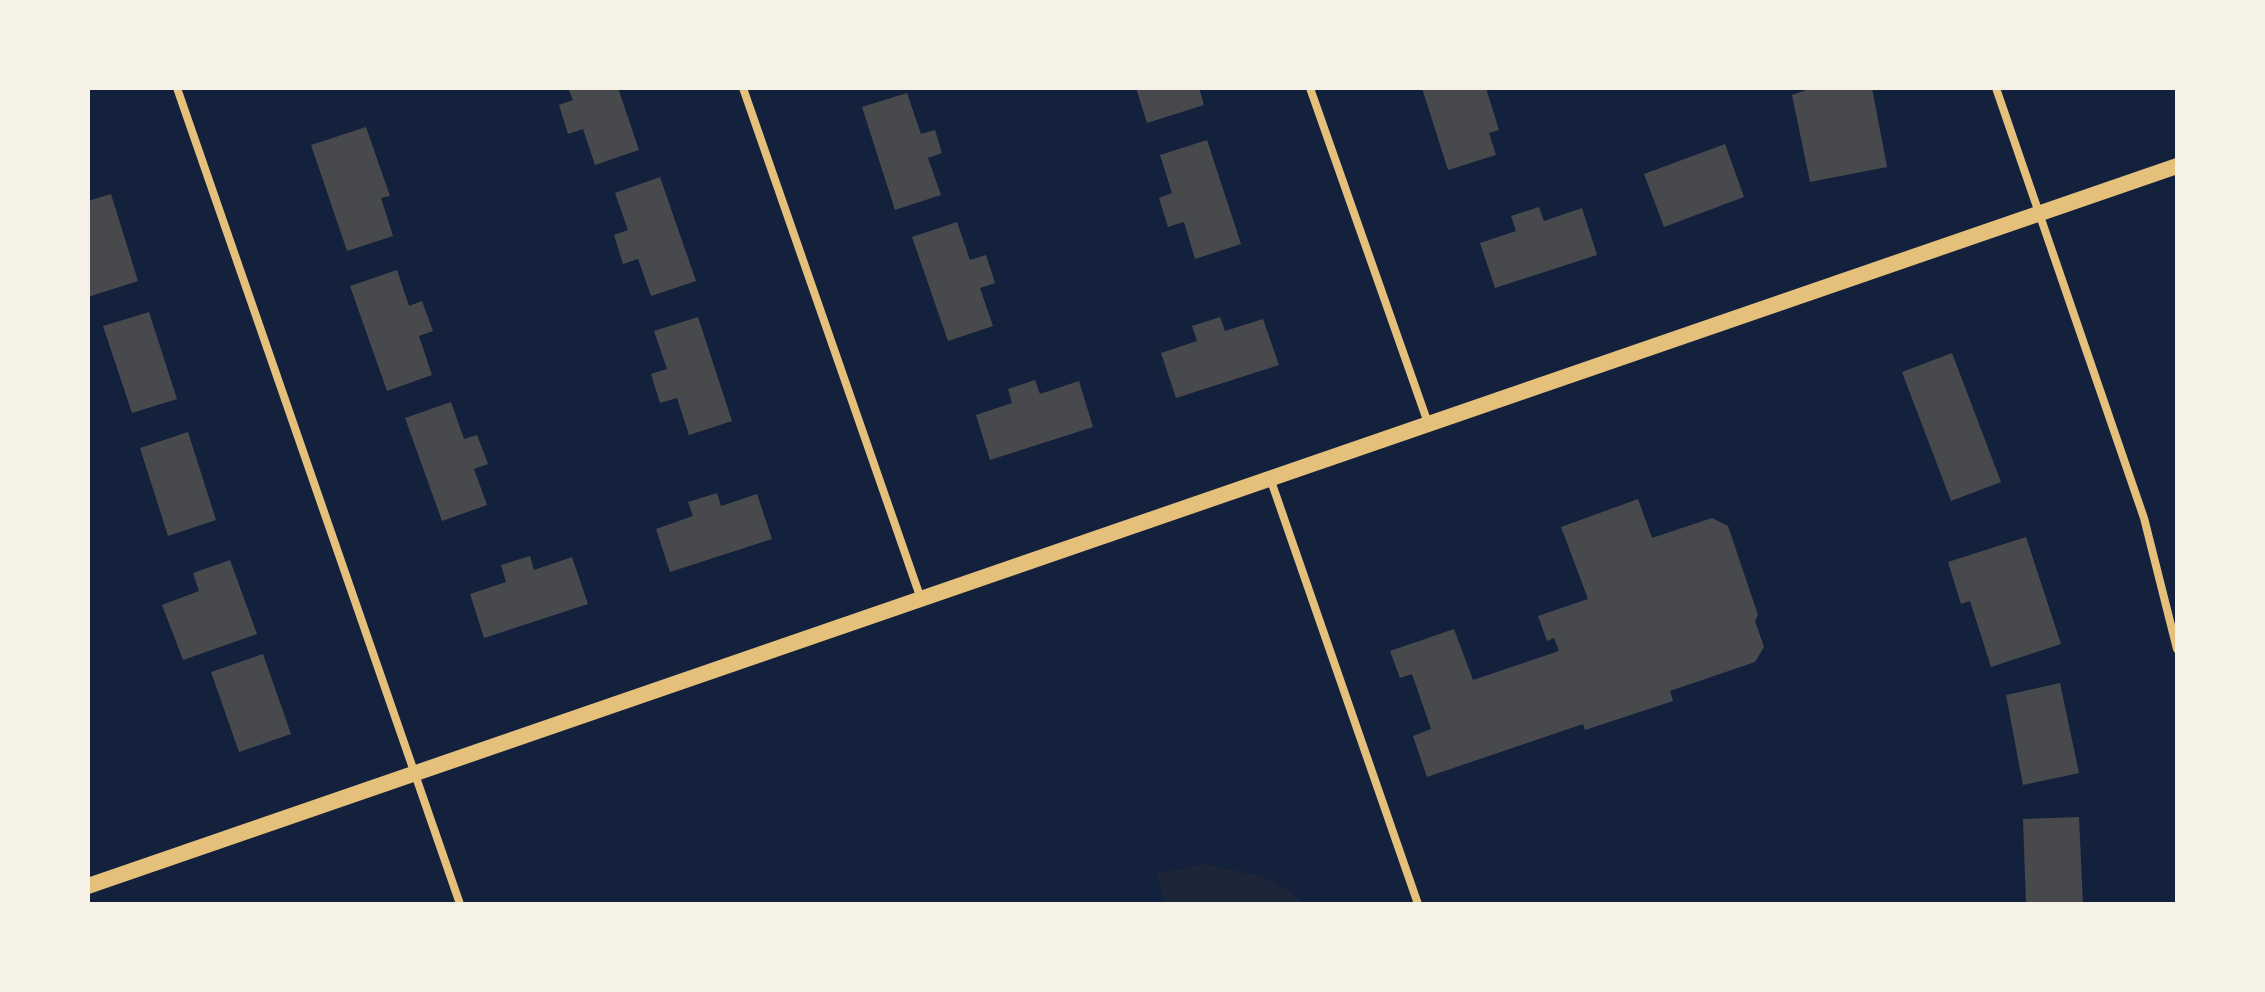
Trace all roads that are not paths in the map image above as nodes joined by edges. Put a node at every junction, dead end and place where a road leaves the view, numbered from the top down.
1 (177, 88) edge
2 (743, 88) edge
3 (1310, 88) edge
4 (1996, 88) edge
5 (2177, 166) edge
6 (2039, 214) junction
7 (1428, 423) junction
8 (1270, 478) junction
9 (921, 600) junction
10 (2177, 649) edge
11 (414, 774) junction
12 (88, 886) edge
13 (460, 904) edge
14 (1418, 904) edge

1 - 11 street
2 - 9 street
3 - 7 street
4 - 6 street
5 - 6 main road
6 - 7 main road
6 - 10 street
7 - 8 main road
8 - 9 main road
8 - 14 street
9 - 11 main road
11 - 12 main road
11 - 13 street

